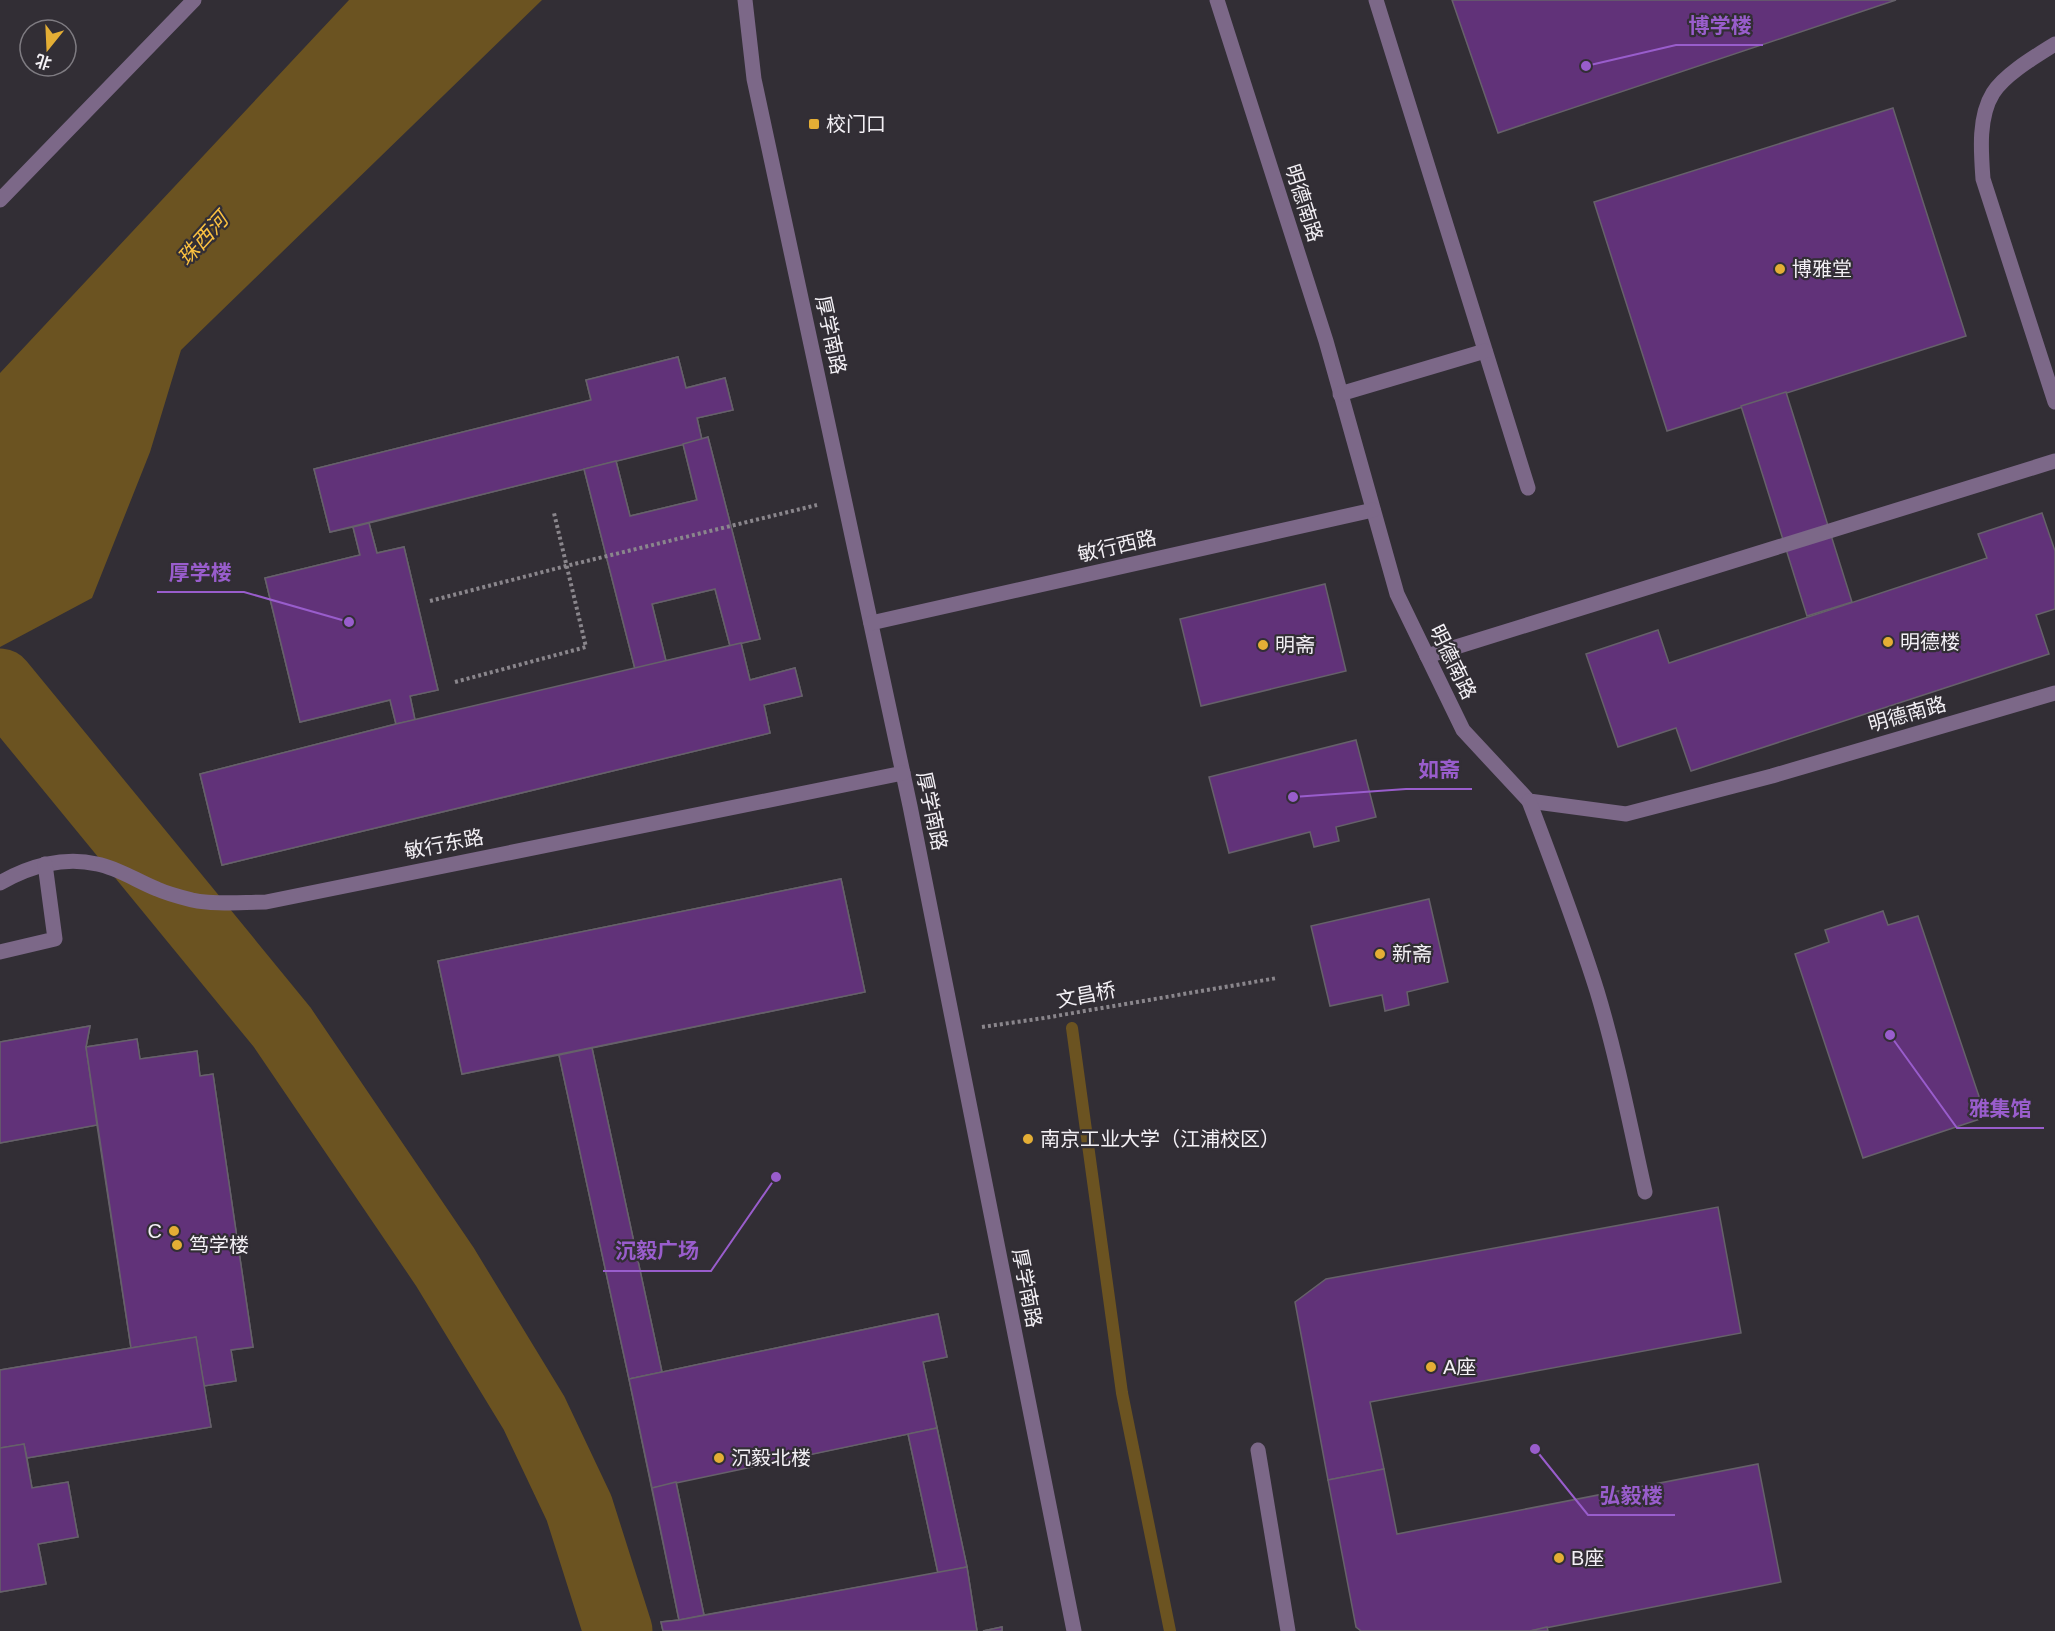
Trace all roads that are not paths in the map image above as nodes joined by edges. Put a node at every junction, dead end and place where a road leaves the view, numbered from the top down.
1 (194, 0) edge
2 (745, 0) edge
3 (1217, 0) edge
4 (1376, 0) edge
5 (2055, 44) edge
6 (0, 200) edge
7 (1485, 351) junction
8 (1340, 394) junction
9 (2055, 402) edge
10 (2055, 461) edge
11 (1528, 488) dead end
12 (1373, 510) junction
13 (871, 623) junction
14 (1427, 656) junction
15 (2055, 693) edge
16 (903, 773) junction
17 (1529, 801) junction
18 (45, 864) junction
19 (0, 883) edge
20 (0, 952) edge
21 (1645, 1192) dead end
22 (1258, 1450) dead end
23 (1074, 1631) edge
24 (1288, 1631) edge

1 - 6 street
2 - 13 street, 厚学南路
3 - 8 street, 明德南路
4 - 7 street
5 - 9 street
7 - 8 street
7 - 11 street
8 - 12 street, 明德南路
10 - 14 street
12 - 13 street, 敏行西路
12 - 14 street, 明德南路
13 - 16 street, 厚学南路
14 - 17 street, 明德南路
15 - 17 street, 明德南路
16 - 18 street, 敏行东路
16 - 23 street, 厚学南路
17 - 21 street
18 - 19 street, 敏行东路
18 - 20 street
22 - 24 street

